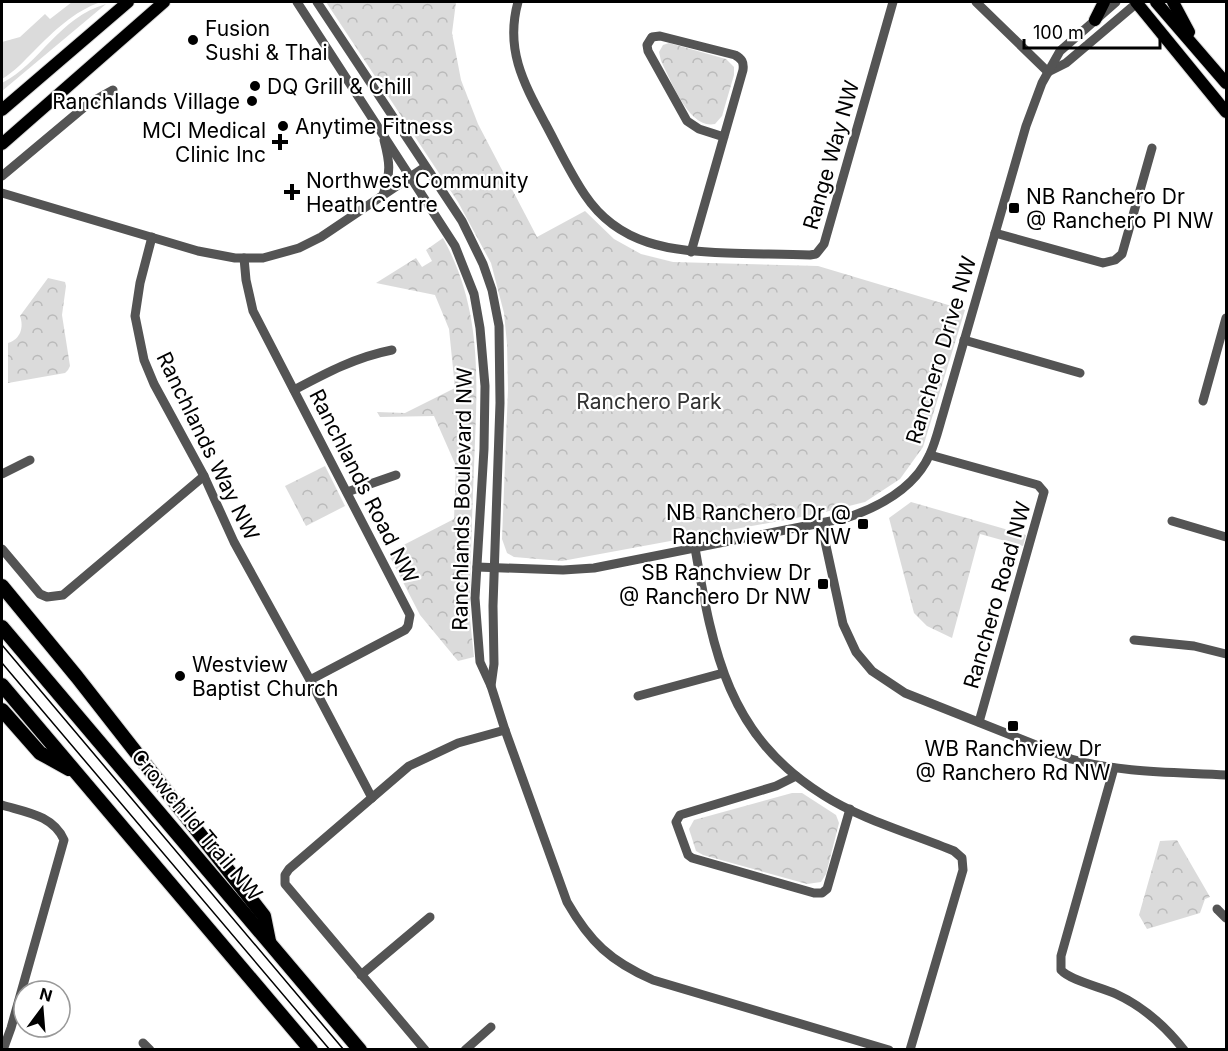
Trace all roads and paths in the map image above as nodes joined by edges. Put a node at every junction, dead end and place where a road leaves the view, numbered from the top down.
1 (128, 2) edge
2 (164, 2) edge
3 (297, 2) edge
4 (316, 2) edge
5 (518, 2) edge
6 (893, 2) edge
7 (976, 2) edge
8 (1104, 2) edge
9 (1116, 2) edge
10 (1137, 2) edge
11 (1156, 2) edge
12 (1173, 2) edge
13 (1095, 20) junction
14 (1190, 39) junction
15 (1048, 72) junction
16 (1227, 83) edge
17 (113, 90) dead end
18 (2, 110) edge
19 (1227, 112) edge
20 (382, 132) junction
21 (724, 137) junction
22 (2, 144) edge
23 (1152, 148) dead end
24 (425, 167) junction
25 (2, 176) edge
26 (411, 177) junction
27 (2, 192) edge
28 (382, 195) junction
29 (995, 233) junction
30 (152, 237) junction
31 (691, 252) junction
32 (244, 258) junction
33 (1227, 318) edge
34 (964, 340) junction
35 (392, 350) dead end
36 (1080, 373) dead end
37 (294, 390) junction
38 (1203, 401) dead end
39 (930, 455) junction
40 (30, 460) dead end
41 (2, 474) edge
42 (396, 475) dead end
43 (204, 476) junction
44 (347, 492) junction
45 (1172, 521) dead end
46 (821, 523) junction
47 (1227, 537) edge
48 (695, 548) junction
49 (2, 549) edge
50 (477, 567) junction
51 (495, 567) junction
52 (2, 586) edge
53 (2, 627) edge
54 (1134, 640) dead end
55 (1227, 654) edge
56 (723, 673) junction
57 (310, 680) junction
58 (2, 685) edge
59 (491, 686) junction
60 (638, 696) dead end
61 (2, 710) edge
62 (979, 722) junction
63 (505, 730) junction
64 (1114, 768) junction
65 (76, 773) junction
66 (1226, 775) edge
67 (796, 776) junction
68 (372, 798) junction
69 (2, 805) edge
70 (850, 809) junction
71 (1217, 909) dead end
72 (430, 917) dead end
73 (1227, 918) edge
74 (270, 943) junction
75 (361, 975) junction
76 (491, 1027) dead end
77 (3, 1050) edge
78 (311, 1050) edge
79 (360, 1050) edge
80 (425, 1050) edge
81 (465, 1050) edge
82 (889, 1050) edge
83 (910, 1050) edge
84 (1184, 1050) edge

1 - 18 main road
2 - 22 main road
3 - 20 street, Ranchlands Boulevard NW
4 - 24 street, Ranchlands Boulevard NW
5 - 31 street, Range Way NW
6 - 31 street, Range Way NW
7 - 15 street
8 - 13 main road
9 - 13 street, Ranchero Drive NW
10 - 15 street
10 - 19 main road
11 - 14 main road
12 - 14 main road
13 - 15 street, Ranchero Drive NW
14 - 16 main road
15 - 29 street, Ranchero Drive NW
17 - 25 street
20 - 26 street, Ranchlands Boulevard NW
20 - 28 street
21 - 21 street
21 - 31 street
23 - 29 street
24 - 26 street
24 - 51 street, Ranchlands Boulevard NW
26 - 28 street
26 - 50 street, Ranchlands Boulevard NW
27 - 30 street
28 - 32 street
29 - 34 street, Ranchero Drive NW
30 - 32 street
30 - 43 street, Ranchlands Way NW
32 - 37 street, Ranchlands Road NW
33 - 38 street
34 - 36 street
34 - 39 street, Ranchero Drive NW
35 - 37 street
37 - 44 street, Ranchlands Road NW
39 - 46 street, Ranchero Drive NW
39 - 62 street, Ranchero Road NW
40 - 41 street
42 - 44 street
43 - 49 street
43 - 57 street, Ranchlands Way NW
44 - 57 street, Ranchlands Road NW
45 - 47 street
46 - 48 street, Ranchero Drive NW
46 - 62 street
48 - 51 street, Ranchero Drive NW
48 - 56 street
50 - 51 street, Ranchero Drive NW
50 - 59 street, Ranchlands Boulevard NW
51 - 59 street, Ranchlands Boulevard NW
52 - 74 highway
53 - 74 highway, Crowchild Trail NW
54 - 55 street
56 - 60 street
56 - 67 street
57 - 68 street, Ranchlands Way NW
58 - 65 highway
59 - 63 street, Ranchlands Boulevard NW
61 - 65 highway
62 - 64 street
63 - 68 street
63 - 82 street, Ranchlands Boulevard NW
64 - 66 street
64 - 84 street
65 - 78 highway
67 - 70 street
67 - 70 street
68 - 75 street
69 - 77 street
70 - 83 street
71 - 73 street
72 - 75 street
74 - 79 highway, Crowchild Trail NW
75 - 80 street
76 - 81 street

